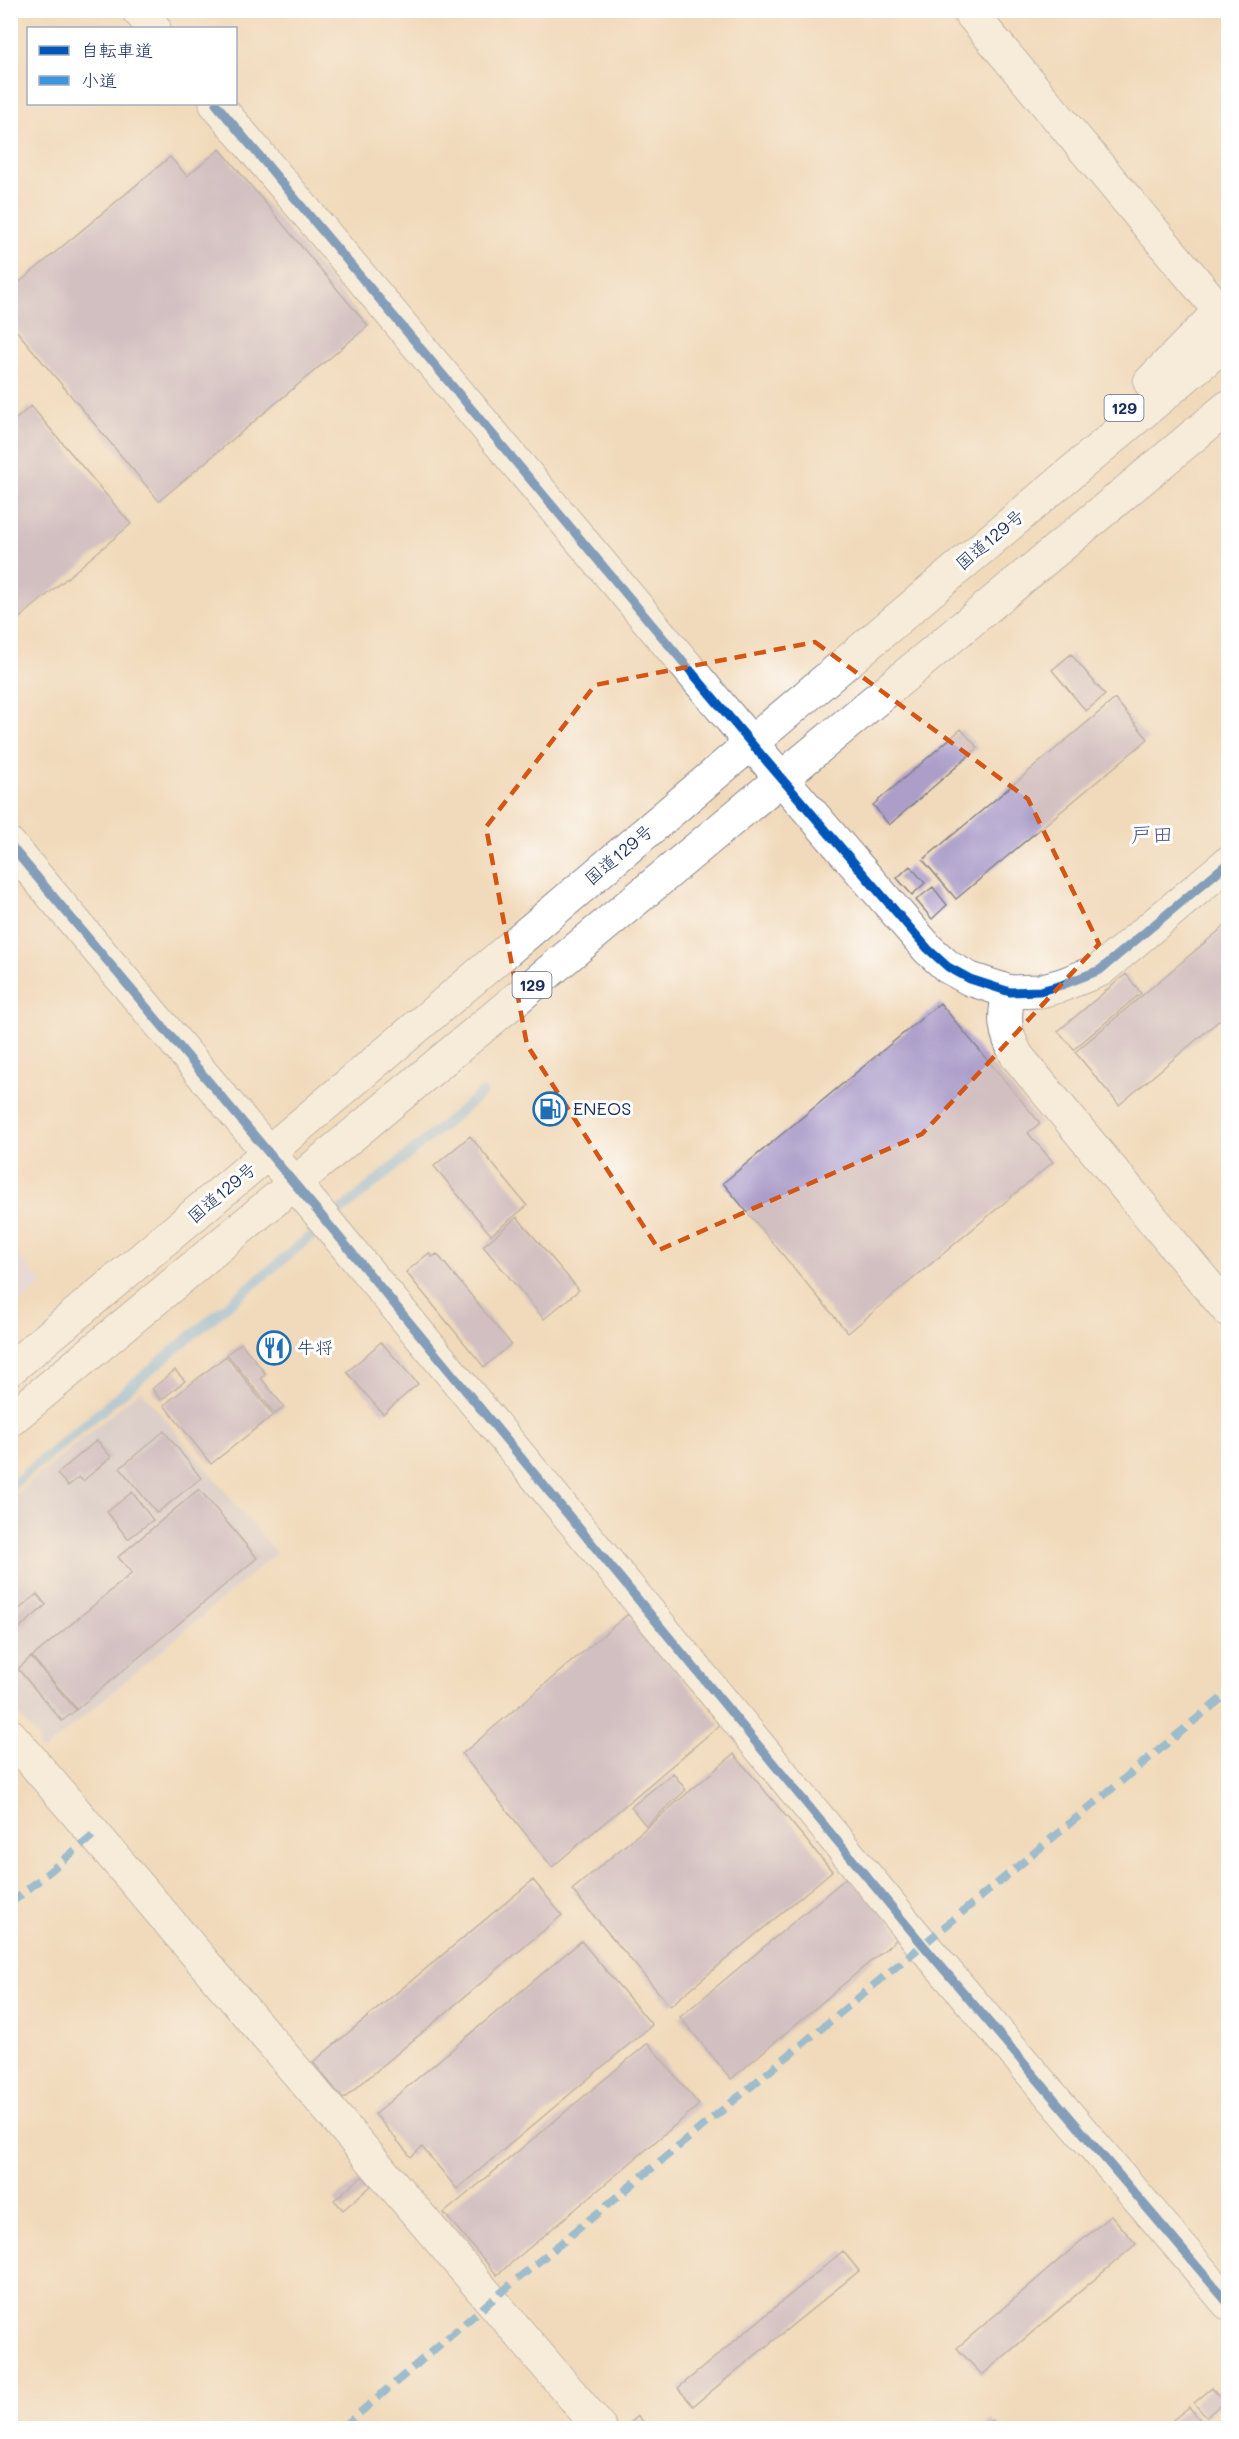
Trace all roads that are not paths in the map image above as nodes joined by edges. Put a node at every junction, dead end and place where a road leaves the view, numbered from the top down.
1 (138, 10) edge
2 (968, 10) edge
3 (153, 27) edge
4 (217, 105) edge
5 (1226, 318) edge
6 (1228, 407) edge
7 (1228, 435) edge
8 (1056, 552) junction
9 (751, 742) junction
10 (783, 779) junction
11 (10, 845) edge
12 (1228, 863) edge
13 (1010, 992) junction
14 (269, 1154) junction
15 (294, 1182) junction
16 (1228, 1310) edge
17 (10, 1370) edge
18 (10, 1420) edge
19 (10, 1735) edge
20 (1228, 2303) edge
21 (600, 2428) edge

1 - 3 main road
2 - 5 main road
4 - 9 main road
5 - 9 main road, 国道129号 / 129
6 - 8 main road, 129
7 - 8 main road, 129
8 - 10 main road, 129
9 - 10 main road
9 - 14 main road, 国道129号 / 129
10 - 13 main road
10 - 15 main road, 129
11 - 14 main road
12 - 13 main road
13 - 16 main road
14 - 15 main road
14 - 17 main road, 国道129号 / 129
15 - 18 main road, 129
15 - 20 main road
19 - 21 main road

